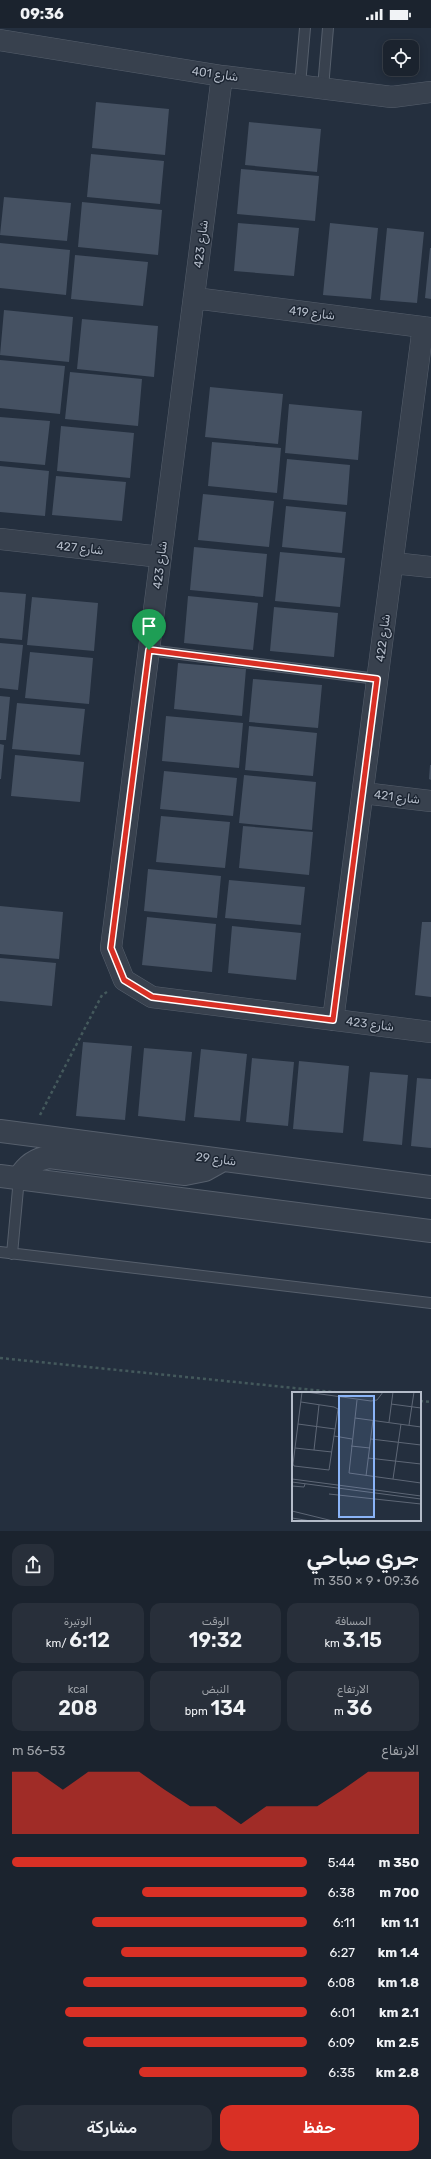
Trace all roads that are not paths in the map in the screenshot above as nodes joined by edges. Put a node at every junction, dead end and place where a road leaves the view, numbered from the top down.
1 (305, 28) edge
2 (328, 28) edge
3 (0, 40) edge
4 (222, 76) junction
5 (300, 86) junction
6 (323, 88) junction
7 (431, 92) edge
8 (194, 298) junction
9 (427, 328) edge
10 (0, 539) edge
11 (161, 557) junction
12 (393, 563) junction
13 (431, 567) edge
14 (149, 650) junction
15 (377, 679) junction
16 (363, 793) junction
17 (431, 801) edge
18 (333, 1020) junction
19 (431, 1032) edge
20 (0, 1131) edge
21 (223, 1160) junction
22 (10, 1177) edge
23 (431, 1187) edge
24 (431, 1231) edge
25 (0, 1252) edge
26 (12, 1254) junction
27 (431, 1303) edge

1 - 5 lane
2 - 6 lane
3 - 4 street, شارع 401
4 - 5 street, شارع 401
4 - 8 street, شارع 423
5 - 6 street, شارع 401
6 - 7 street, شارع 401
8 - 9 street, شارع 419
8 - 11 street, شارع 423
9 - 12 street, شارع 422
10 - 11 street, شارع 427
11 - 14 street, شارع 423
12 - 13 street
12 - 15 street, شارع 422
14 - 15 lane
14 - 18 street, شارع 423
15 - 16 street, شارع 422
16 - 17 street, شارع 421
16 - 18 street, شارع 422
18 - 19 street, شارع 423
20 - 21 street, شارع 29
21 - 22 street
21 - 23 street, شارع 29
22 - 24 street
22 - 26 lane
25 - 26 lane
26 - 27 lane

